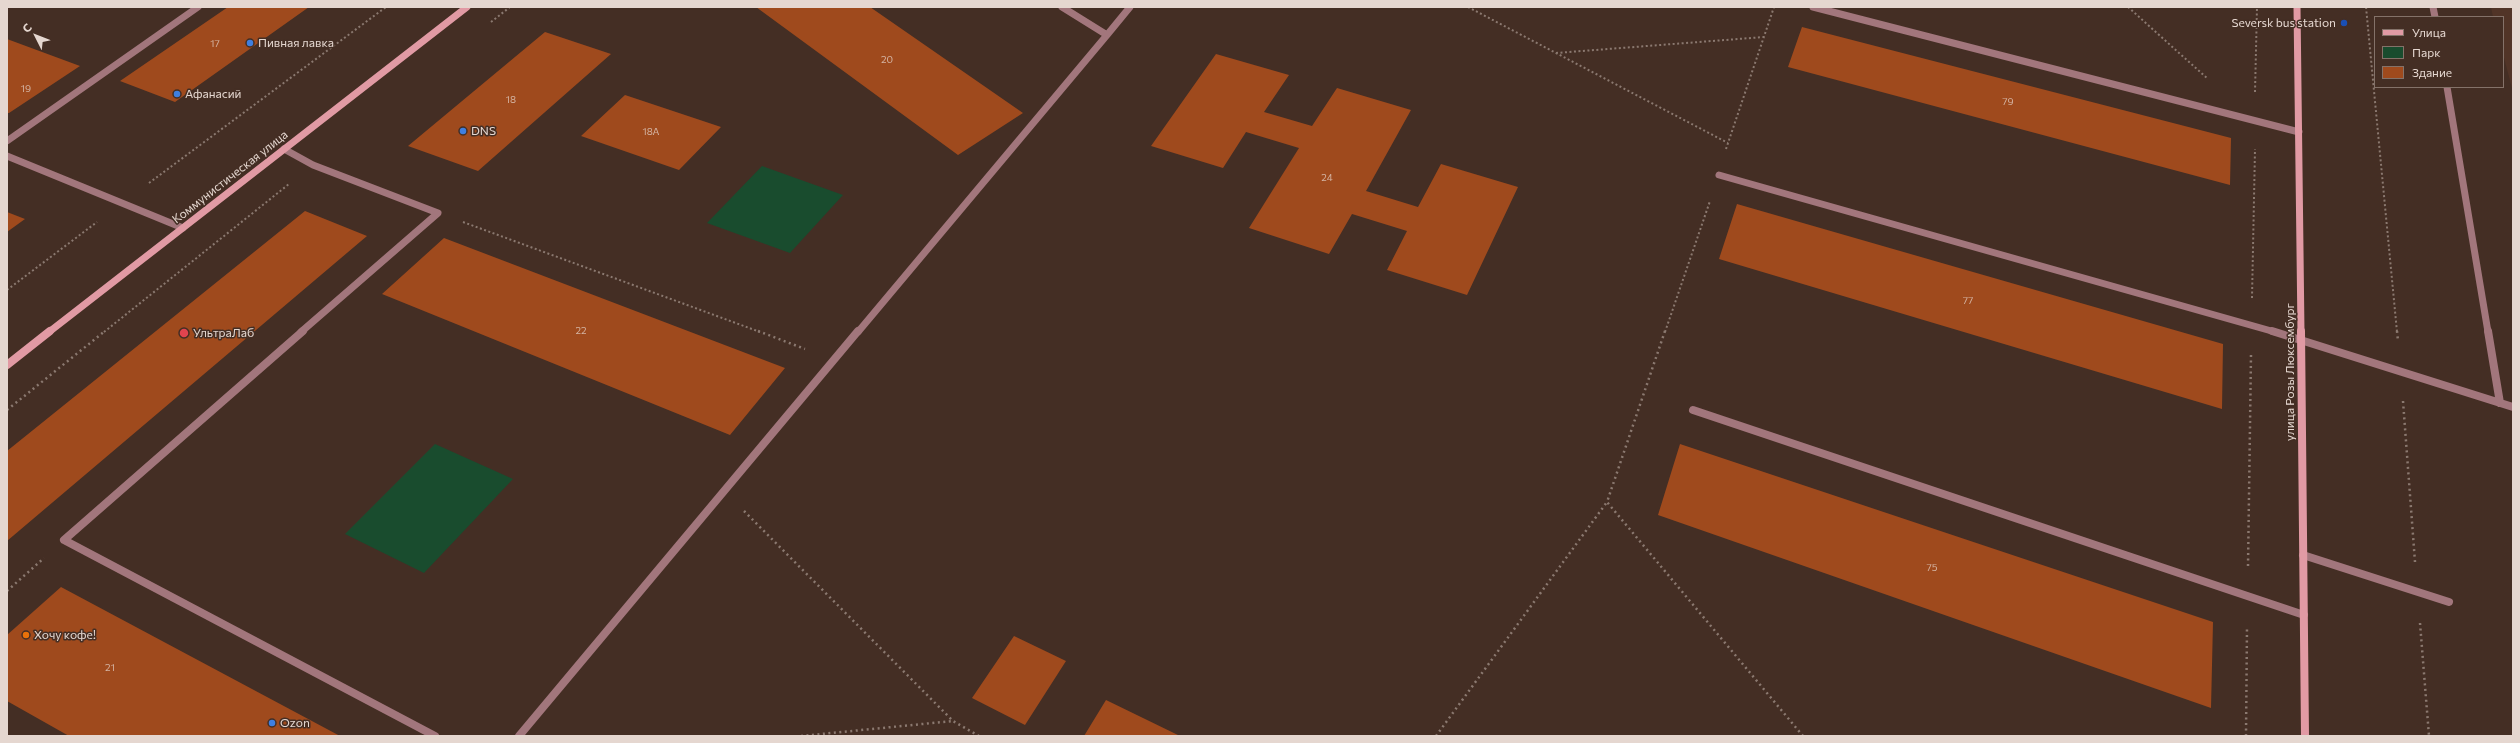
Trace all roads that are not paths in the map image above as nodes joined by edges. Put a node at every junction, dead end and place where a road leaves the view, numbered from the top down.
1 (198, 7) edge
2 (467, 7) edge
3 (1062, 7) edge
4 (1130, 7) edge
5 (1813, 7) edge
6 (2297, 7) edge
7 (1107, 35) junction
8 (2447, 88) edge
9 (2299, 132) junction
10 (7, 141) edge
11 (284, 149) junction
12 (7, 156) edge
13 (1719, 176) dead end
14 (183, 228) junction
15 (2302, 340) junction
16 (7, 365) edge
17 (2500, 403) junction
18 (2513, 407) edge
19 (1693, 410) dead end
20 (2303, 555) junction
21 (2449, 602) dead end
22 (2304, 615) junction
23 (435, 736) edge
24 (519, 736) edge
25 (2305, 736) edge

1 - 10 lane
2 - 11 street, Коммунистическая улица
3 - 7 lane
4 - 7 lane
5 - 9 lane
6 - 9 street, улица Розы Люксембург
7 - 24 lane
8 - 17 lane
9 - 15 street, улица Розы Люксембург
11 - 14 street, Коммунистическая улица
11 - 23 lane
12 - 14 lane
13 - 15 lane
14 - 16 street, Коммунистическая улица
15 - 17 lane
15 - 20 street, улица Розы Люксембург
17 - 18 lane
19 - 22 lane
20 - 21 lane
20 - 22 street, улица Розы Люксембург
22 - 25 street, улица Розы Люксембург

